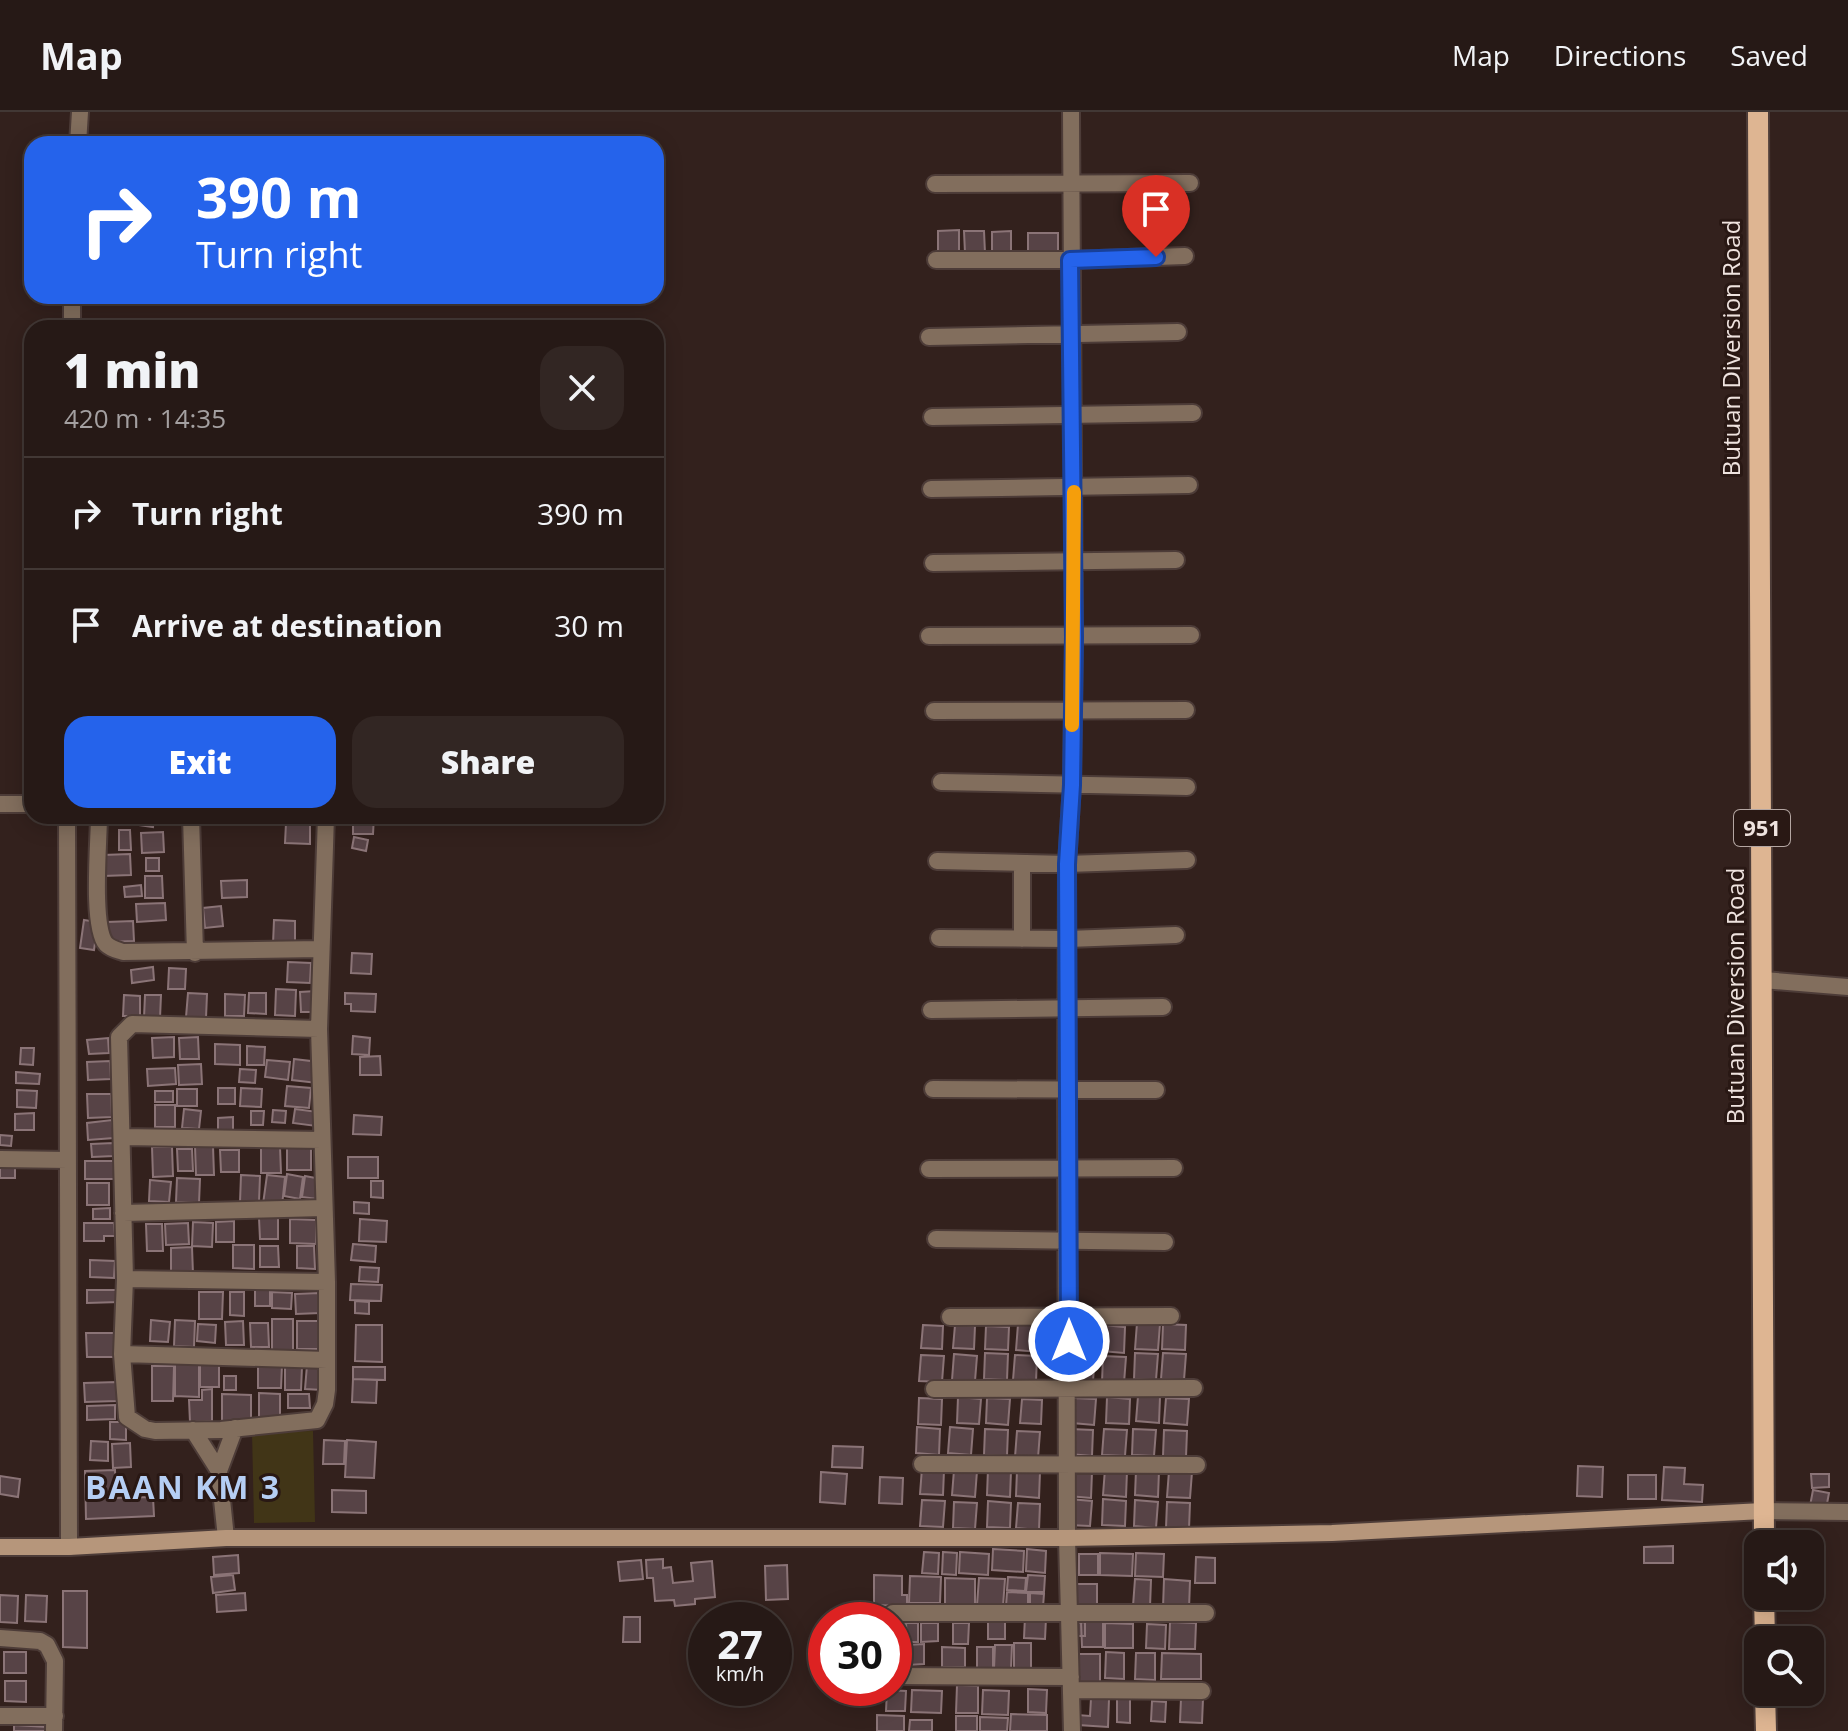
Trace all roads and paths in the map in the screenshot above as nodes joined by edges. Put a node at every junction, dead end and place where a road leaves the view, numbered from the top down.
1 (80, 112) edge
2 (1071, 112) edge
3 (1758, 112) edge
4 (78, 136) edge
5 (1190, 183) dead end
6 (935, 184) dead end
7 (1072, 184) junction
8 (1185, 256) dead end
9 (936, 260) dead end
10 (1070, 260) junction
11 (1071, 332) junction
12 (1178, 332) dead end
13 (929, 337) dead end
14 (1193, 413) dead end
15 (1072, 414) junction
16 (932, 417) dead end
17 (1189, 485) dead end
18 (1074, 487) junction
19 (931, 489) dead end
20 (1176, 560) dead end
21 (1073, 562) junction
22 (933, 563) dead end
23 (1191, 635) dead end
24 (929, 636) dead end
25 (1074, 637) junction
26 (1186, 710) dead end
27 (934, 711) dead end
28 (1072, 712) junction
29 (941, 782) dead end
30 (1072, 785) junction
31 (1187, 787) dead end
32 (0, 804) edge
33 (24, 804) edge
34 (67, 824) edge
35 (99, 824) edge
36 (191, 824) edge
37 (326, 824) edge
38 (1187, 860) dead end
39 (937, 861) dead end
40 (1022, 863) junction
41 (1067, 864) junction
42 (1176, 935) dead end
43 (939, 938) dead end
44 (1022, 939) junction
45 (1068, 939) junction
46 (320, 949) junction
47 (195, 953) junction
48 (1763, 980) junction
49 (1848, 987) edge
50 (1163, 1007) dead end
51 (1066, 1009) junction
52 (931, 1010) dead end
53 (319, 1029) junction
54 (933, 1089) dead end
55 (1156, 1090) dead end
56 (1066, 1091) junction
57 (122, 1137) junction
58 (322, 1140) junction
59 (0, 1159) edge
60 (68, 1160) junction
61 (1174, 1168) dead end
62 (929, 1169) dead end
63 (1068, 1169) junction
64 (324, 1208) junction
65 (123, 1213) junction
66 (936, 1239) dead end
67 (1165, 1242) dead end
68 (1068, 1243) junction
69 (125, 1279) junction
70 (327, 1282) junction
71 (1171, 1316) dead end
72 (950, 1317) dead end
73 (1069, 1317) junction
74 (122, 1354) junction
75 (327, 1360) junction
76 (1194, 1388) dead end
77 (934, 1389) dead end
78 (1069, 1389) junction
79 (235, 1428) junction
80 (193, 1430) junction
81 (922, 1464) dead end
82 (1067, 1464) junction
83 (1197, 1465) dead end
84 (219, 1471) junction
85 (1763, 1511) junction
86 (1848, 1512) edge
87 (1764, 1530) edge
88 (226, 1538) junction
89 (1067, 1538) junction
90 (0, 1547) edge
91 (69, 1547) junction
92 (1069, 1611) junction
93 (912, 1613) edge
94 (1206, 1613) dead end
95 (0, 1638) edge
96 (912, 1677) edge
97 (1072, 1684) junction
98 (1202, 1691) dead end
99 (1765, 1706) edge
100 (0, 1716) edge
101 (55, 1724) edge
102 (1072, 1731) edge
103 (1766, 1731) edge

1 - 4 street
2 - 7 street
3 - 48 main road, Butuan Diversion Road / 951
5 - 7 street
6 - 7 street
7 - 10 street
8 - 10 street
9 - 10 street
10 - 11 street
11 - 12 street
11 - 13 street
11 - 15 street
14 - 15 street
15 - 16 street
15 - 18 street
17 - 18 street
18 - 19 street
18 - 21 street
20 - 21 street
21 - 22 street
21 - 25 street
23 - 25 street
24 - 25 street
25 - 28 street
26 - 28 street
27 - 28 street
28 - 30 street
29 - 30 street
30 - 31 street
30 - 41 street
32 - 33 street
34 - 60 street
35 - 47 street
36 - 47 street
37 - 46 street
38 - 41 street
39 - 40 street
40 - 41 street
40 - 44 street
41 - 45 street
42 - 45 street
43 - 44 street
44 - 45 street
45 - 51 street
46 - 47 street
46 - 53 street
48 - 49 street
48 - 85 main road, Butuan Diversion Road / 951
50 - 51 street
51 - 52 street
51 - 56 street
53 - 57 street
53 - 58 street
54 - 56 street
55 - 56 street
56 - 63 street
57 - 58 street
57 - 65 street
58 - 64 street
59 - 60 street
60 - 91 street
61 - 63 street
62 - 63 street
63 - 68 street
64 - 65 street
64 - 70 street
65 - 69 street
66 - 68 street
67 - 68 street
68 - 73 street
69 - 70 street
69 - 74 street
70 - 75 street
71 - 73 street
72 - 73 street
73 - 78 street
74 - 75 street
74 - 80 street
75 - 79 street
76 - 78 street
77 - 78 street
78 - 82 street
79 - 80 street
79 - 84 street
80 - 84 street
81 - 82 street
82 - 83 street
82 - 89 street
84 - 88 street
85 - 86 street
85 - 87 main road, Butuan Diversion Road / 951
85 - 89 street
88 - 89 street
88 - 91 street
89 - 92 street
90 - 91 street
92 - 93 street
92 - 94 street
92 - 97 street
95 - 101 street
96 - 97 street
97 - 98 street
97 - 102 street
99 - 103 main road
100 - 101 street

